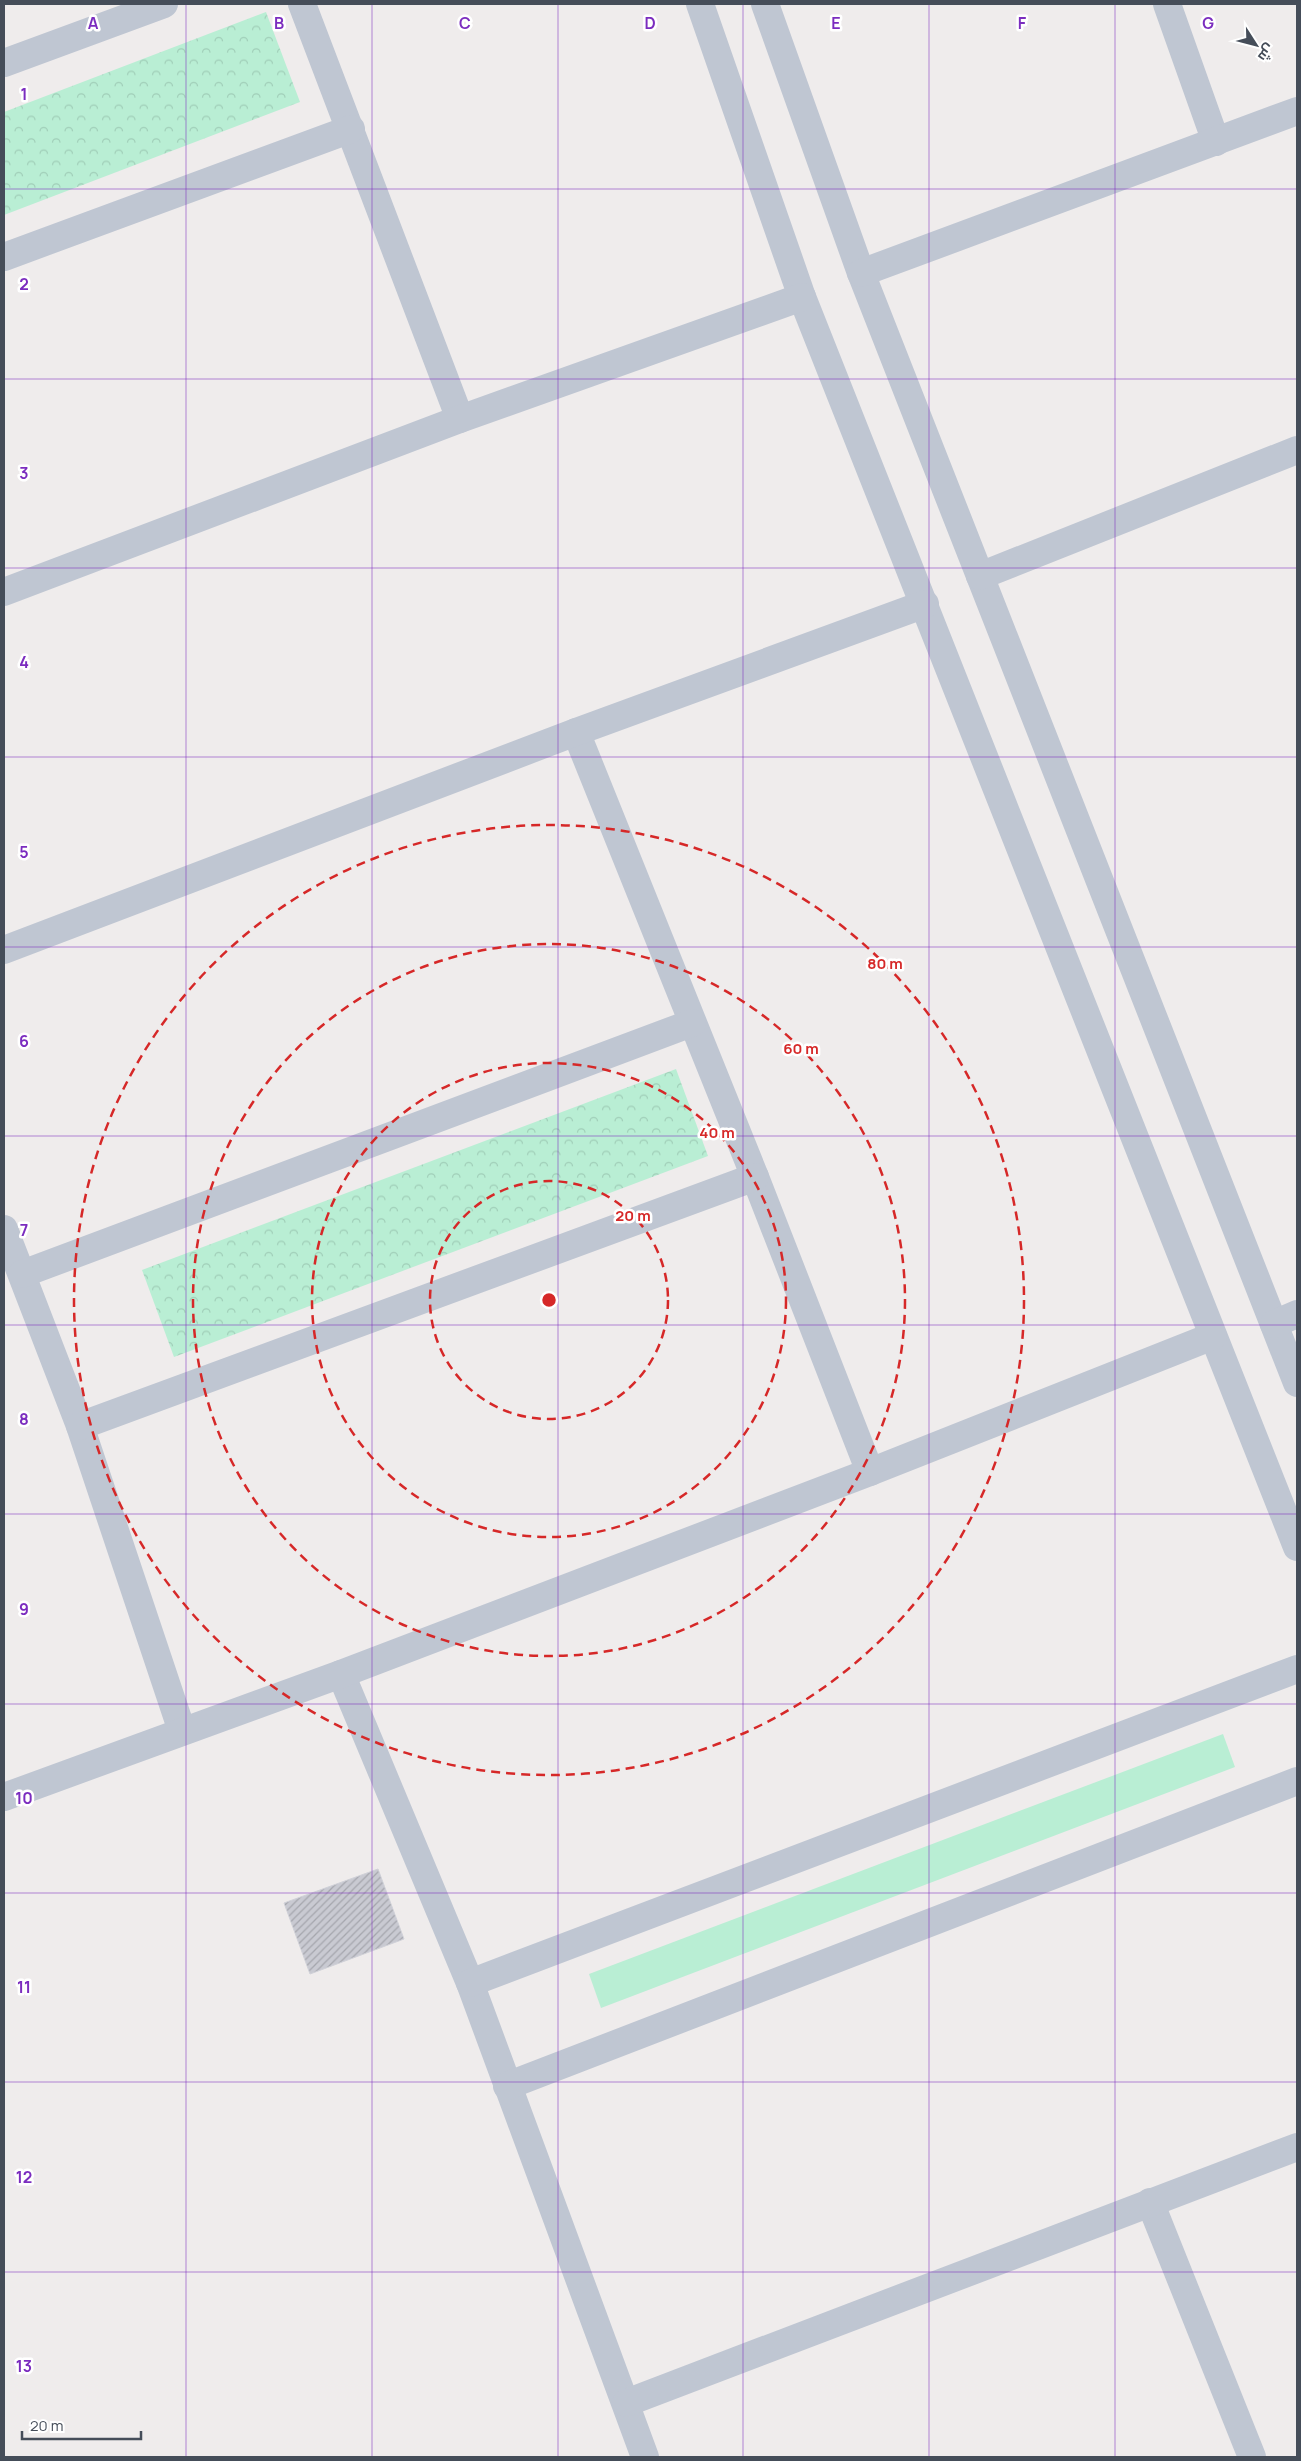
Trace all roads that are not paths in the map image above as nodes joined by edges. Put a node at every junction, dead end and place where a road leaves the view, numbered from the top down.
1 (164, 4) edge
2 (302, 4) edge
3 (700, 4) edge
4 (765, 4) edge
5 (1167, 4) edge
6 (4, 63) edge
7 (1297, 111) edge
8 (350, 129) junction
9 (1216, 142) junction
10 (4, 257) edge
11 (861, 273) junction
12 (802, 297) junction
13 (460, 419) junction
14 (1297, 450) edge
15 (980, 576) junction
16 (4, 592) edge
17 (925, 604) junction
18 (576, 732) junction
19 (4, 950) edge
20 (692, 1023) junction
21 (755, 1177) junction
22 (4, 1229) edge
23 (22, 1274) junction
24 (1286, 1319) edge
25 (1213, 1336) junction
26 (1297, 1383) edge
27 (80, 1426) junction
28 (870, 1472) junction
29 (1297, 1547) edge
30 (1297, 1669) edge
31 (341, 1674) junction
32 (182, 1730) junction
33 (1297, 1781) edge
34 (4, 1797) edge
35 (470, 1983) junction
36 (507, 2086) junction
37 (1297, 2147) edge
38 (1150, 2202) junction
39 (626, 2403) junction
40 (645, 2457) edge
41 (1252, 2457) edge

1 - 6 street
2 - 8 street
3 - 12 street
4 - 11 street
5 - 9 street
7 - 9 street
8 - 10 street
8 - 13 street
9 - 11 street
11 - 15 street
12 - 13 street
12 - 17 street
13 - 16 street
14 - 15 street
15 - 24 street
17 - 18 street
17 - 25 street
18 - 19 street
18 - 20 street
20 - 21 street
20 - 23 street
21 - 27 street
21 - 28 street
22 - 23 street
23 - 27 street
24 - 26 street
25 - 28 street
25 - 29 street
27 - 32 street
28 - 31 street
30 - 35 street
31 - 32 street
31 - 35 street
32 - 34 street
33 - 36 street
35 - 36 street
36 - 39 street
37 - 38 street
38 - 39 street
38 - 41 street
39 - 40 street

